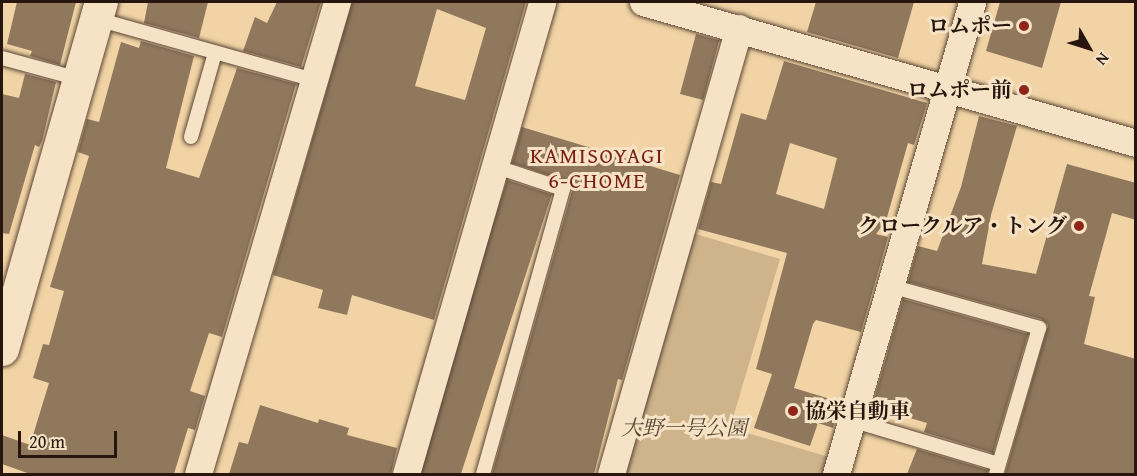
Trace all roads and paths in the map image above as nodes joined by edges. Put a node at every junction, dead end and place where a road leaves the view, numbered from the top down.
1 (337, 2) edge
2 (542, 2) edge
3 (643, 2) edge
4 (972, 2) edge
5 (99, 10) edge
6 (739, 28) junction
7 (215, 52) junction
8 (2, 58) edge
9 (79, 79) junction
10 (314, 80) junction
11 (946, 89) junction
12 (191, 137) dead end
13 (1136, 143) edge
14 (494, 166) junction
15 (890, 286) junction
16 (2, 349) edge
17 (851, 420) junction
18 (998, 470) edge
19 (198, 474) edge
20 (407, 474) edge
21 (483, 474) edge
22 (611, 474) edge
23 (836, 474) edge

1 - 10 street
2 - 14 street
3 - 6 street
4 - 11 street
5 - 7 lane
5 - 9 street
6 - 11 street
6 - 22 street
7 - 10 lane
7 - 12 lane
8 - 9 lane
9 - 16 street
10 - 19 street
11 - 13 street
11 - 15 street
14 - 20 street
14 - 21 lane
15 - 17 street
15 - 18 lane
17 - 18 lane
17 - 23 street

